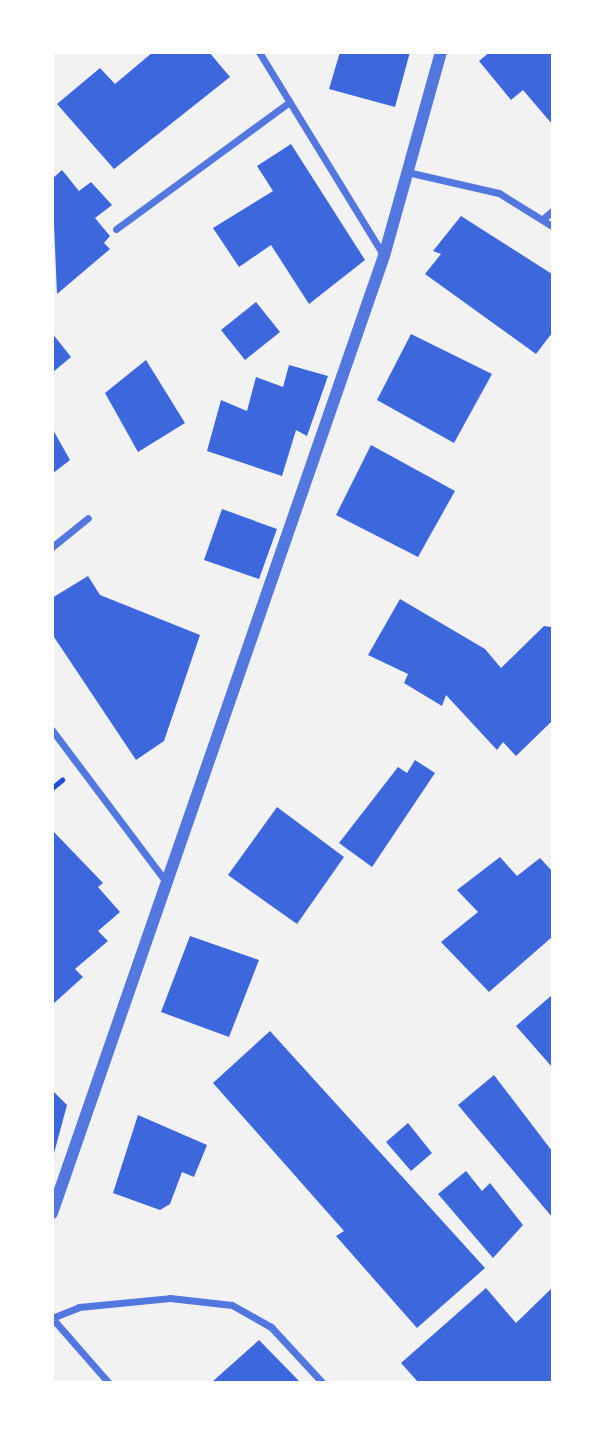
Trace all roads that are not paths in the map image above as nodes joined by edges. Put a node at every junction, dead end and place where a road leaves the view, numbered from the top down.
1 (259, 52) edge
2 (441, 52) edge
3 (287, 104) junction
4 (406, 172) junction
5 (552, 211) edge
6 (544, 218) junction
7 (552, 226) edge
8 (116, 229) dead end
9 (384, 256) junction
10 (88, 518) dead end
11 (52, 547) edge
12 (52, 730) edge
13 (166, 882) junction
14 (52, 1213) edge
15 (52, 1318) edge
16 (108, 1382) edge
17 (322, 1382) edge

1 - 3 street
2 - 4 street
3 - 8 street
3 - 9 street
4 - 6 street
4 - 9 street
5 - 6 street
6 - 7 street
9 - 13 street
10 - 11 street
12 - 13 street
13 - 14 street
15 - 16 street
15 - 17 street

